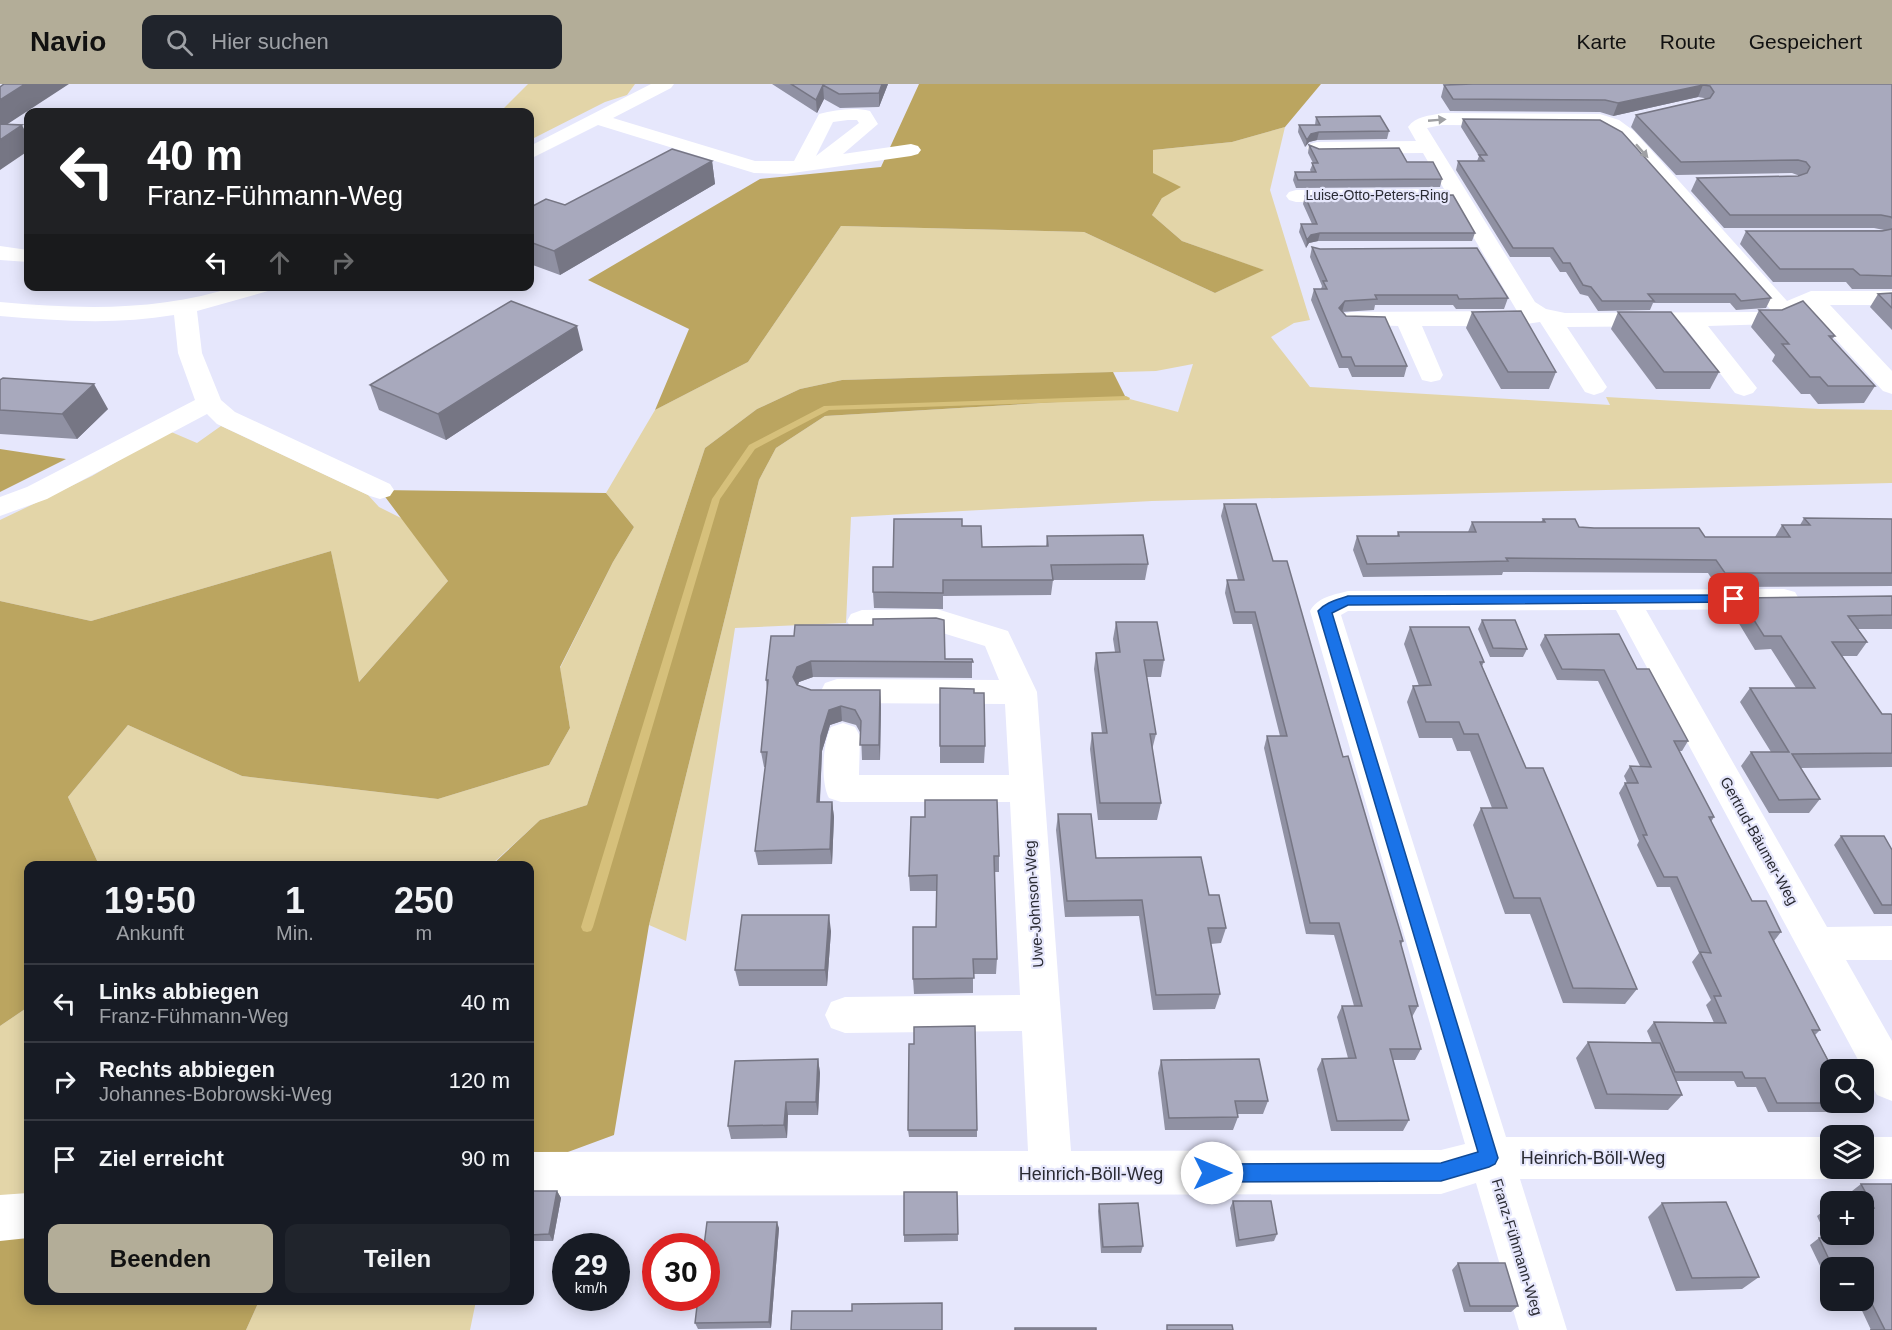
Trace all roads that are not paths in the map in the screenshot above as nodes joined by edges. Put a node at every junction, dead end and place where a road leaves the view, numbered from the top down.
1 (665, 84) edge
2 (597, 119) junction
3 (1633, 119) dead end
4 (1612, 124) junction
5 (1429, 147) junction
6 (1317, 148) edge
7 (911, 150) dead end
8 (534, 151) edge
9 (674, 160) edge
10 (720, 172) dead end
11 (1692, 182) dead end
12 (1670, 183) junction
13 (1459, 195) junction
14 (1296, 196) dead end
15 (1717, 236) junction
16 (1740, 236) dead end
17 (1468, 249) edge
18 (1491, 249) junction
19 (0, 254) edge
20 (24, 256) edge
21 (244, 291) edge
22 (1811, 298) junction
23 (1892, 298) edge
24 (0, 309) edge
25 (185, 309) junction
26 (1784, 311) junction
27 (1544, 316) junction
28 (1407, 319) junction
29 (1689, 319) junction
30 (1351, 320) edge
31 (1431, 375) dead end
32 (1892, 386) edge
33 (1594, 387) dead end
34 (1744, 388) dead end
35 (209, 403) junction
36 (380, 490) dead end
37 (0, 507) edge
38 (1813, 598) edge
39 (1626, 601) junction
40 (862, 621) dead end
41 (813, 691) edge
42 (1021, 692) junction
43 (843, 736) dead end
44 (1027, 789) junction
45 (1892, 943) edge
46 (1816, 944) junction
47 (1041, 1013) junction
48 (845, 1015) dead end
49 (1892, 1081) edge
50 (1489, 1158) junction
51 (1820, 1158) edge
52 (1874, 1158) edge
53 (1892, 1158) edge
54 (534, 1174) edge
55 (1051, 1174) junction
56 (24, 1216) edge
57 (0, 1218) edge
58 (1543, 1330) edge

1 - 2 street
2 - 7 street
2 - 8 street
3 - 4 street, Luise-Otto-Peters-Ring
5 -> 4 street, Luise-Otto-Peters-Ring
4 -> 12 street
5 - 6 street
5 - 13 street, Luise-Otto-Peters-Ring
9 - 10 street
11 - 12 street
12 - 15 street
13 - 14 street, Luise-Otto-Peters-Ring
13 - 18 street, Luise-Otto-Peters-Ring
15 - 16 street
15 - 26 street
17 - 18 street
18 - 27 street, Luise-Otto-Peters-Ring
19 - 20 street
21 - 25 street
22 - 23 street
22 - 26 street
22 - 32 street
24 - 25 street
25 - 35 street
26 - 29 street
27 - 28 street
27 - 29 street
27 - 33 street, Luise-Otto-Peters-Ring
28 - 30 street
28 - 31 street
29 - 34 street
35 - 36 street
35 - 37 street
38 - 39 street
39 - 46 street, Gertrud-Bäumer-Weg
39 - 50 street, Franz-Fühmann-Weg
40 - 42 street, Uwe-Johnson-Weg
41 - 42 street
42 - 44 street, Uwe-Johnson-Weg
43 - 44 street
44 - 47 street, Uwe-Johnson-Weg
45 - 46 street
46 - 49 street, Gertrud-Bäumer-Weg
47 - 48 street
47 - 55 street, Uwe-Johnson-Weg
50 - 51 street, Heinrich-Böll-Weg
50 - 55 street, Heinrich-Böll-Weg
50 - 58 street, Franz-Fühmann-Weg
52 - 53 street
54 - 55 street, Heinrich-Böll-Weg
56 - 57 street

